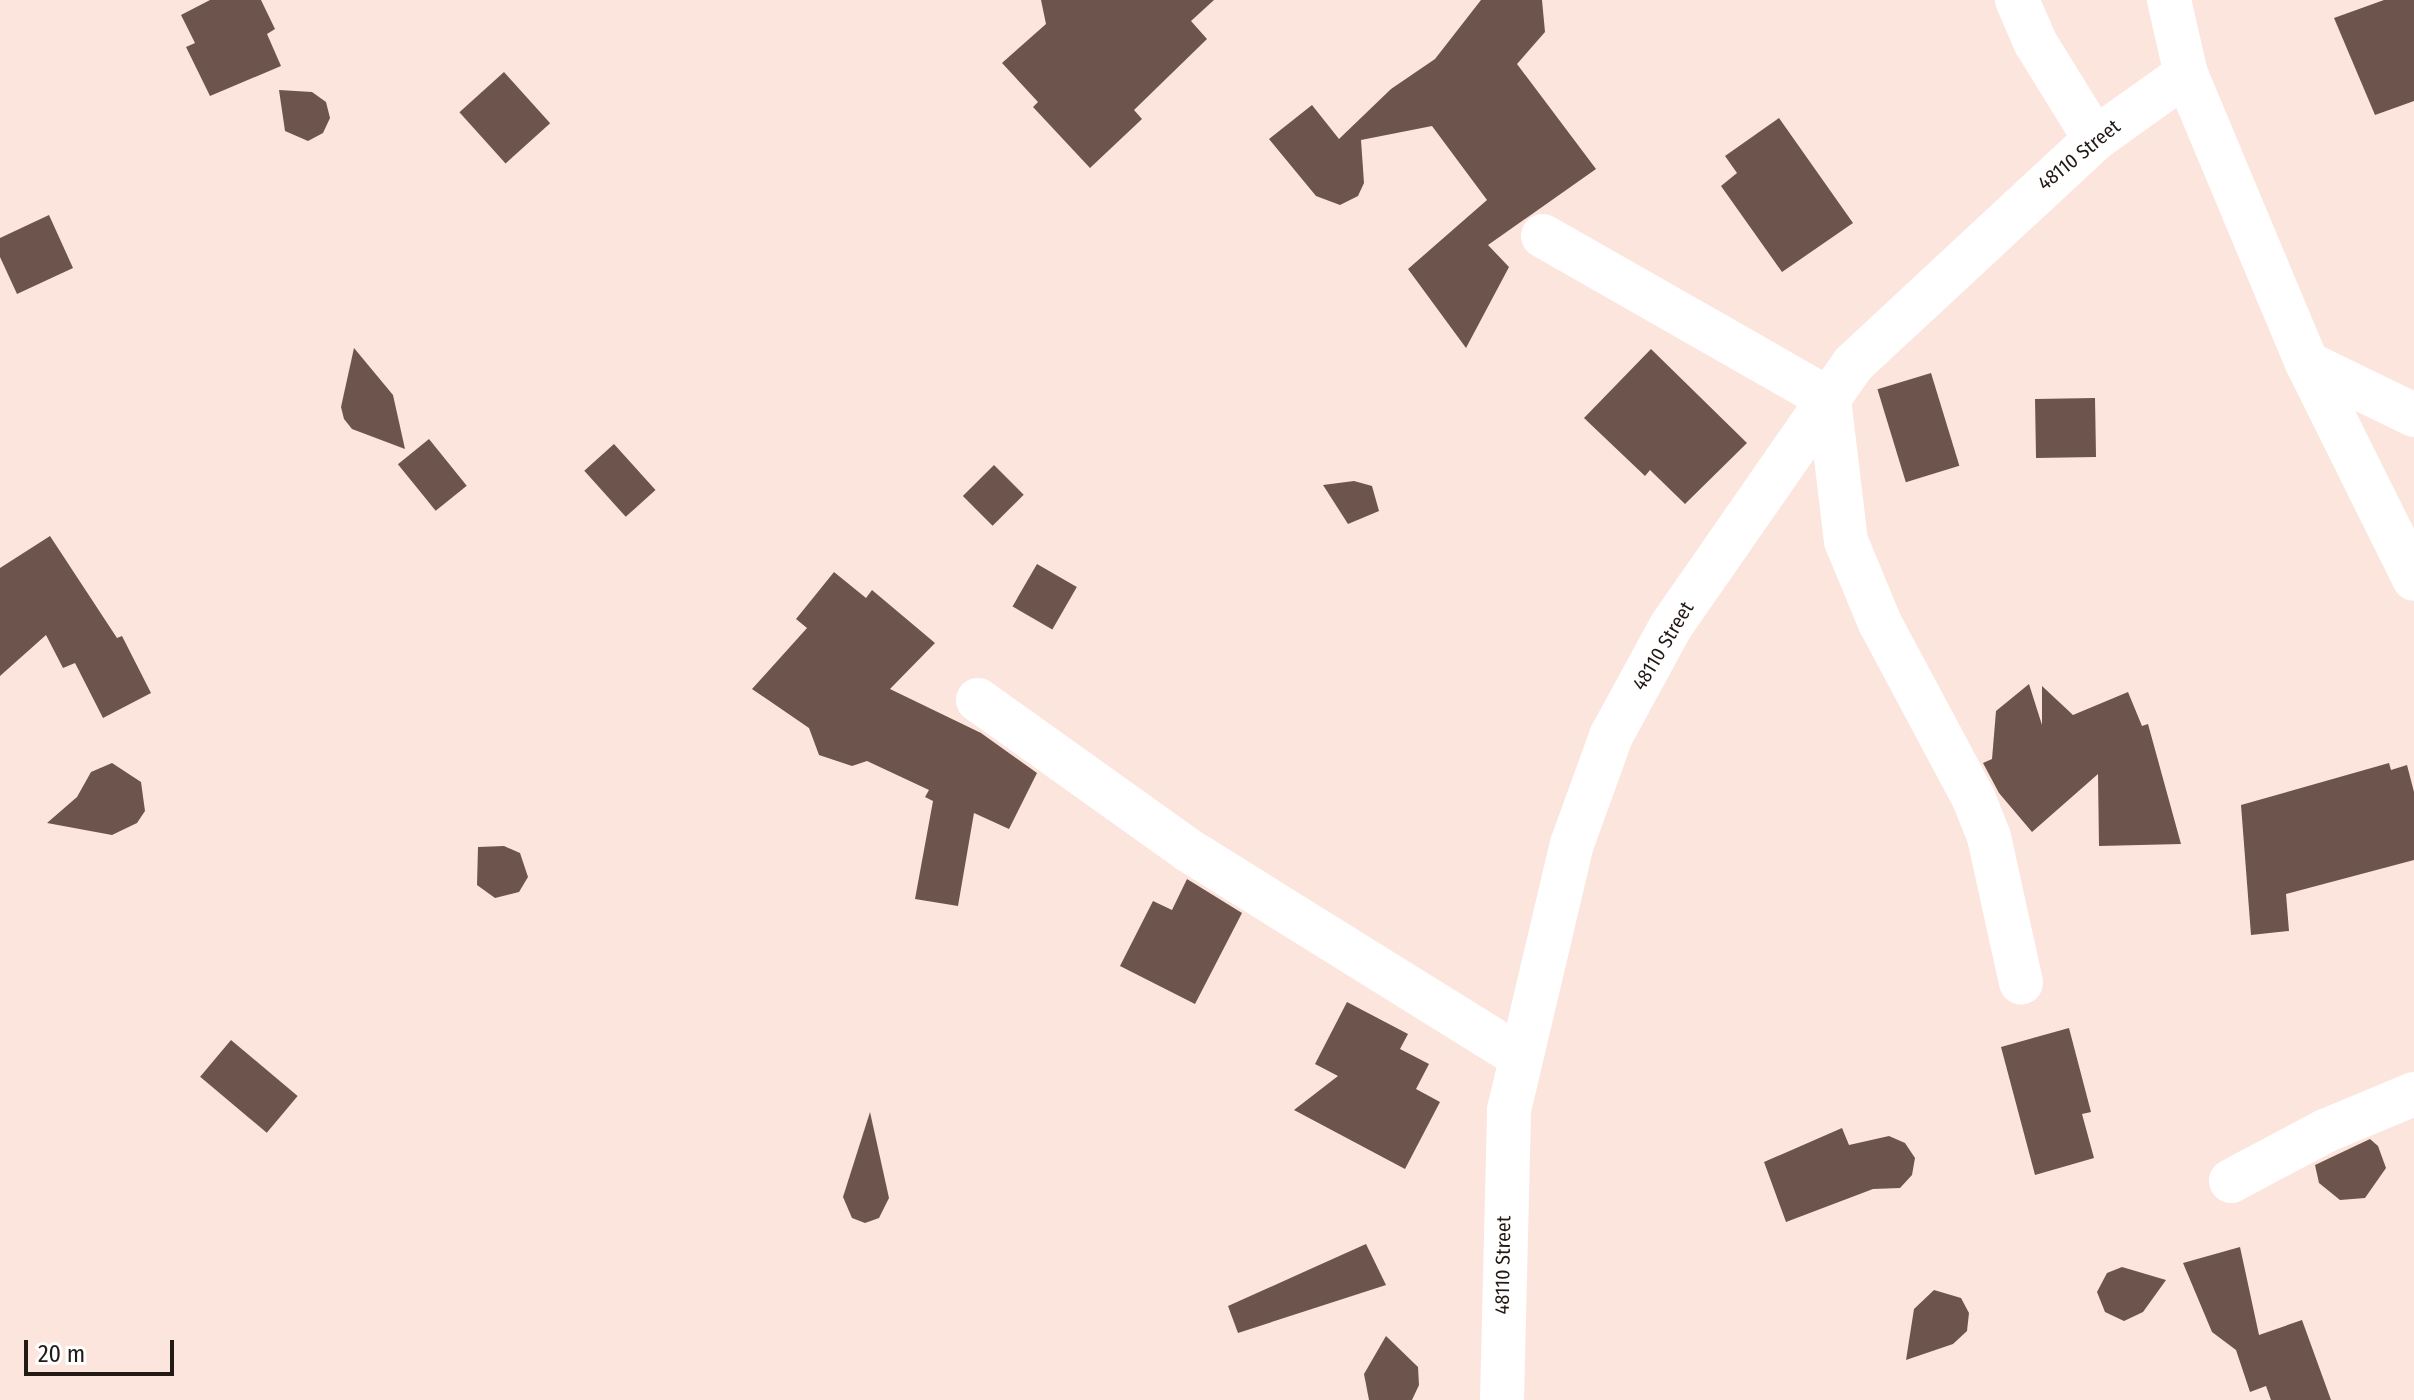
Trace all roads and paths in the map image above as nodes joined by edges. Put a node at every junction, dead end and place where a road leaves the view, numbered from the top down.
1 (2017, 0) edge
2 (2169, 0) edge
3 (2186, 74) junction
4 (2095, 139) junction
5 (1543, 236) dead end
6 (2307, 363) junction
7 (1829, 399) junction
8 (2414, 415) edge
9 (2414, 579) edge
10 (978, 700) dead end
11 (2021, 983) dead end
12 (1520, 1057) junction
13 (2414, 1094) edge
14 (2231, 1181) dead end
15 (1502, 1400) edge

1 - 4 street
2 - 3 street
3 - 4 street, 48110 Street
3 - 6 street
4 - 7 street, 48110 Street
5 - 7 street
6 - 8 street
6 - 9 street
7 - 11 street
7 - 12 street, 48110 Street
10 - 12 street
12 - 15 street, 48110 Street
13 - 14 street

